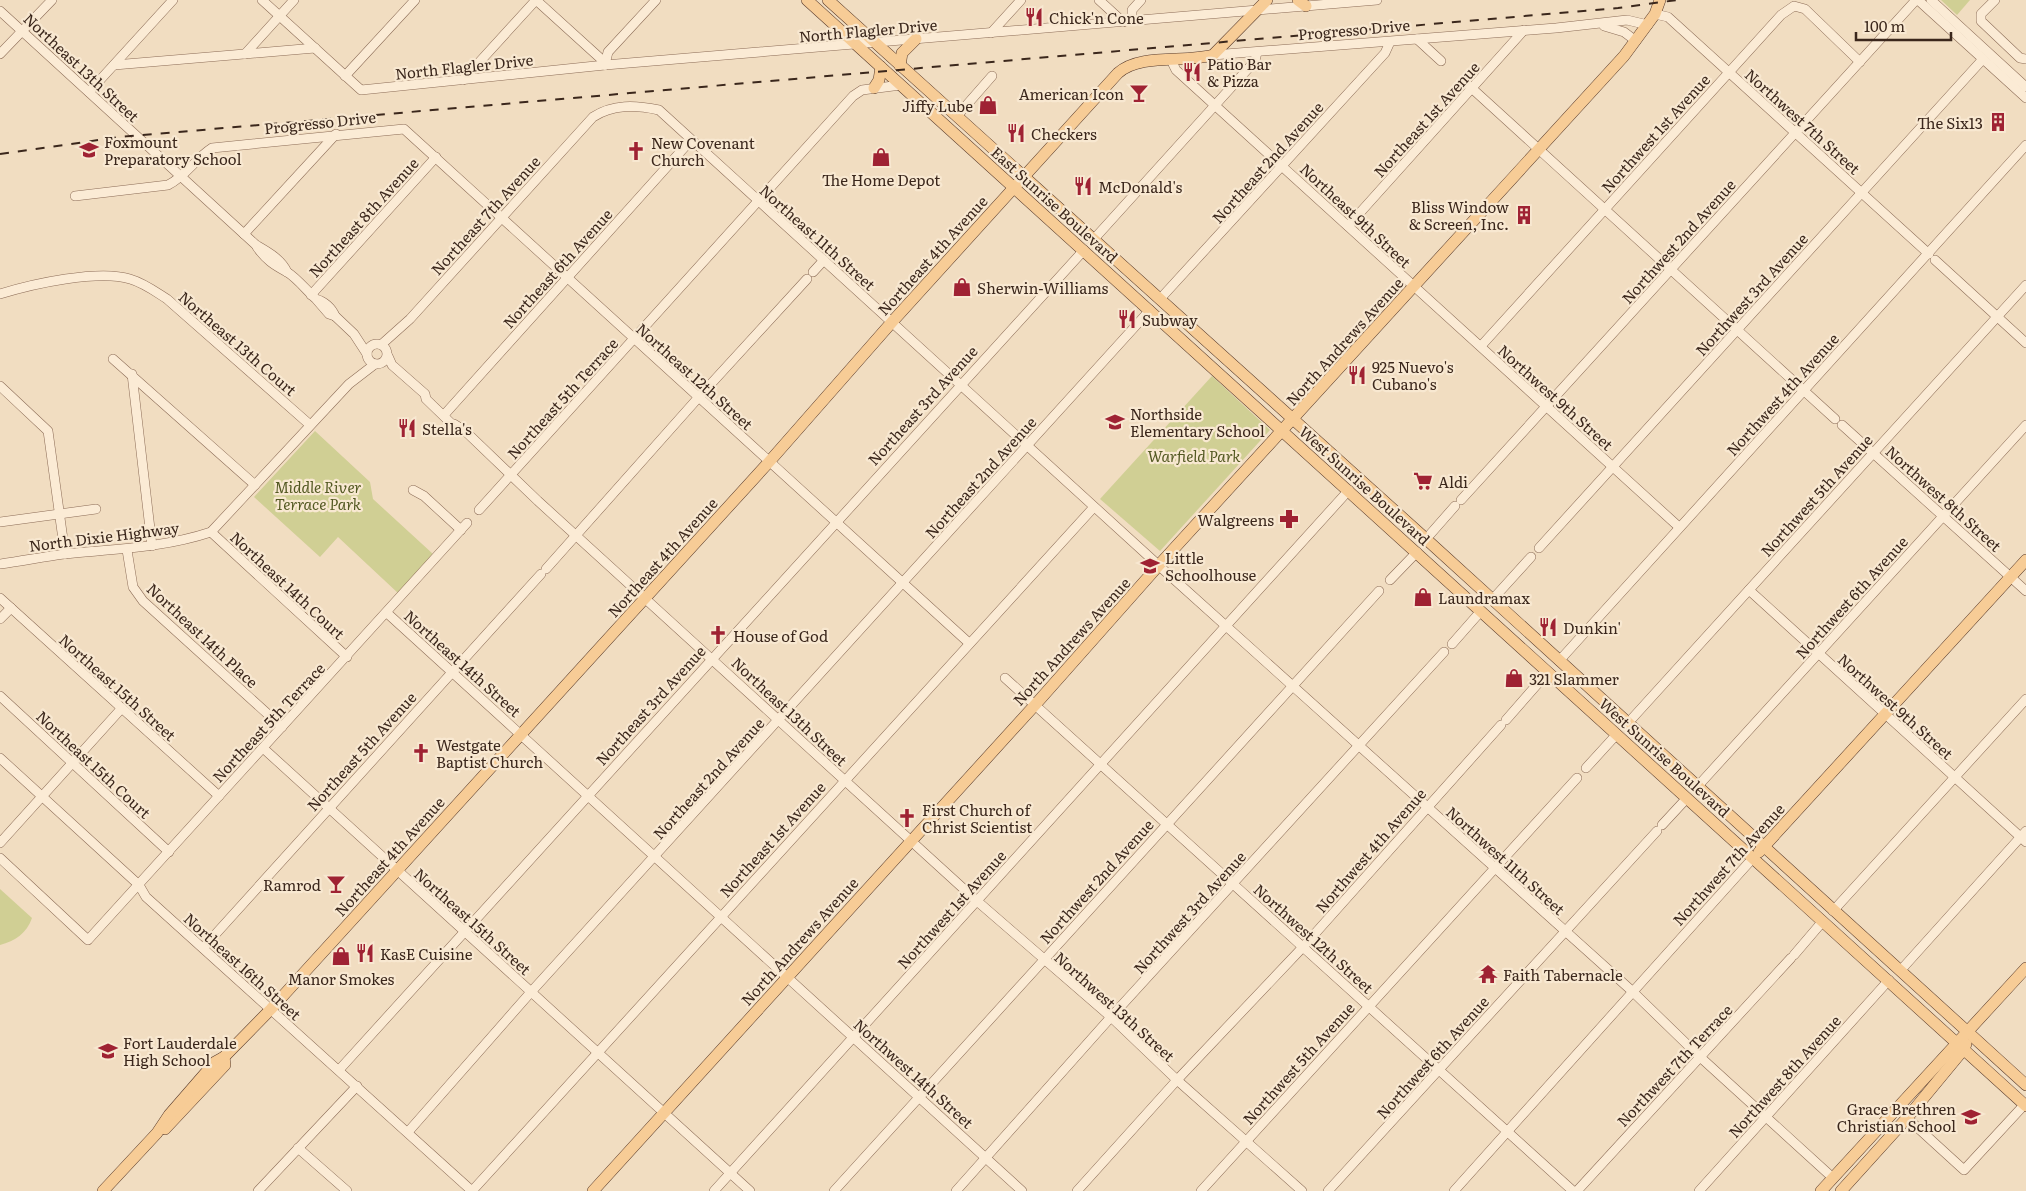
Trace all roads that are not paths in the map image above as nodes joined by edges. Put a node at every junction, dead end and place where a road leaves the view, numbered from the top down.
1 (52, 0) edge
2 (172, 0) edge
3 (262, 0) edge
4 (294, 0) edge
5 (415, 0) edge
6 (536, 0) edge
7 (656, 0) edge
8 (807, 0) edge
9 (828, 0) edge
10 (1021, 0) edge
11 (1099, 0) edge
12 (1141, 0) edge
13 (1267, 0) edge
14 (1377, 0) edge
15 (1654, 0) edge
16 (1660, 0) edge
17 (1917, 0) edge
18 (1931, 0) edge
19 (1994, 0) edge
20 (1302, 3) edge
21 (1258, 10) junction
22 (0, 11) edge
23 (280, 16) junction
24 (1651, 20) junction
25 (1127, 21) junction
26 (1597, 25) junction
27 (1524, 30) junction
28 (21, 31) junction
29 (991, 34) junction
30 (916, 39) junction
31 (1417, 39) junction
32 (1636, 41) junction
33 (1390, 42) junction
34 (875, 43) junction
35 (857, 45) junction
36 (315, 48) junction
37 (1258, 52) junction
38 (0, 54) edge
39 (245, 54) junction
40 (1213, 56) junction
41 (1983, 59) junction
42 (2026, 59) edge
43 (1171, 60) junction
44 (1441, 61) dead end
45 (1860, 62) junction
46 (114, 65) junction
47 (605, 65) junction
48 (900, 66) junction
49 (881, 67) junction
50 (1118, 73) joint
51 (1728, 73) junction
52 (345, 76) junction
53 (992, 76) dead end
54 (463, 80) junction
55 (901, 85) junction
56 (1469, 86) junction
57 (2026, 87) edge
58 (874, 88) junction
59 (927, 89) junction
60 (89, 92) junction
61 (2026, 98) edge
62 (1215, 106) junction
63 (957, 116) junction
64 (592, 117) joint
65 (404, 129) joint
66 (1795, 133) junction
67 (336, 134) junction
68 (691, 140) junction
69 (2026, 146) edge
70 (1539, 149) junction
71 (436, 157) junction
72 (1283, 166) junction
73 (1024, 176) junction
74 (182, 178) junction
75 (1014, 186) junction
76 (1861, 192) junction
77 (75, 196) dead end
78 (759, 201) junction
79 (1604, 209) junction
80 (501, 218) junction
81 (1348, 226) junction
82 (244, 234) junction
83 (1094, 239) junction
84 (1084, 250) junction
85 (1932, 257) junction
86 (824, 260) junction
87 (1671, 269) junction
88 (567, 277) junction
89 (2026, 285) edge
90 (1414, 287) junction
91 (0, 294) edge
92 (313, 297) junction
93 (1136, 297) junction
94 (1160, 298) junction
95 (1150, 310) junction
96 (1177, 314) junction
97 (1997, 317) junction
98 (892, 322) junction
99 (1738, 330) junction
100 (354, 334) junction
101 (634, 340) junction
102 (2026, 343) edge
103 (1481, 346) junction
104 (382, 349) junction
105 (367, 355) junction
106 (113, 359) dead end
107 (378, 364) junction
108 (132, 374) junction
109 (355, 378) junction
110 (961, 385) junction
111 (0, 386) edge
112 (1804, 391) junction
113 (426, 398) junction
114 (698, 398) junction
115 (1546, 406) junction
116 (444, 415) junction
117 (1292, 421) junction
118 (310, 424) junction
119 (2026, 425) edge
120 (1283, 430) junction
121 (1028, 446) junction
122 (1873, 452) junction
123 (769, 462) junction
124 (1613, 467) junction
125 (510, 476) junction
126 (255, 485) junction
127 (413, 490) dead end
128 (1349, 490) junction
129 (1094, 507) junction
130 (96, 509) dead end
131 (479, 510) dead end
132 (58, 515) junction
133 (1944, 516) junction
134 (0, 522) edge
135 (836, 523) junction
136 (1680, 528) junction
137 (211, 532) junction
138 (576, 536) junction
139 (1426, 539) junction
140 (152, 546) junction
141 (1539, 548) dead end
142 (127, 550) junction
143 (1417, 552) junction
144 (65, 554) junction
145 (1444, 556) junction
146 (1531, 557) dead end
147 (2026, 560) edge
148 (0, 564) edge
149 (1159, 565) junction
150 (2010, 577) junction
151 (1390, 580) dead end
152 (902, 583) junction
153 (1749, 590) junction
154 (1379, 591) dead end
155 (2026, 591) edge
156 (0, 598) edge
157 (645, 598) junction
158 (1492, 600) junction
159 (10, 608) junction
160 (1481, 611) junction
161 (387, 613) junction
162 (0, 619) edge
163 (1226, 626) junction
164 (969, 643) junction
165 (1452, 644) dead end
166 (1444, 652) dead end
167 (1818, 654) junction
168 (346, 657) junction
169 (712, 659) junction
170 (1559, 661) junction
171 (452, 671) junction
172 (1548, 672) junction
173 (1005, 678) dead end
174 (1293, 686) junction
175 (0, 696) edge
176 (2026, 699) edge
177 (1035, 704) junction
178 (121, 709) junction
179 (1885, 715) junction
180 (779, 720) junction
181 (1604, 722) junction
182 (1628, 723) junction
183 (282, 727) junction
184 (520, 733) junction
185 (1617, 734) junction
186 (1359, 745) junction
187 (263, 748) junction
188 (0, 758) edge
189 (73, 763) junction
190 (1101, 764) junction
191 (1586, 768) dead end
192 (1954, 777) junction
193 (1577, 778) dead end
194 (844, 780) junction
195 (1697, 787) junction
196 (589, 795) junction
197 (42, 796) junction
198 (219, 796) junction
199 (1687, 798) junction
200 (1426, 807) junction
201 (328, 808) junction
202 (1167, 824) junction
203 (2024, 837) edge
204 (911, 841) junction
205 (0, 843) edge
206 (1763, 848) junction
207 (169, 852) junction
208 (655, 856) junction
209 (0, 858) edge
210 (1753, 858) junction
211 (1495, 868) junction
212 (397, 870) junction
213 (1233, 883) junction
214 (139, 886) junction
215 (977, 901) junction
216 (1833, 911) junction
217 (721, 916) junction
218 (1823, 921) junction
219 (1566, 931) junction
220 (465, 933) junction
221 (1303, 947) junction
222 (203, 948) junction
223 (1044, 960) junction
224 (2026, 968) edge
225 (1900, 971) junction
226 (787, 976) junction
227 (1889, 980) junction
228 (1632, 991) junction
229 (531, 992) junction
230 (1369, 1006) junction
231 (271, 1009) junction
232 (1111, 1017) junction
233 (1968, 1032) junction
234 (854, 1036) junction
235 (1961, 1046) junction
236 (597, 1052) junction
237 (1699, 1056) junction
238 (339, 1070) junction
239 (1439, 1070) junction
240 (1177, 1080) junction
241 (2026, 1085) edge
242 (357, 1086) junction
243 (919, 1097) junction
244 (2025, 1105) edge
245 (664, 1113) junction
246 (1766, 1116) junction
247 (1907, 1118) junction
248 (1509, 1131) junction
249 (408, 1132) junction
250 (1246, 1140) junction
251 (298, 1148) junction
252 (986, 1158) junction
253 (730, 1174) junction
254 (1833, 1178) junction
255 (104, 1191) edge
256 (258, 1191) edge
257 (347, 1191) edge
258 (472, 1191) edge
259 (593, 1191) edge
260 (714, 1191) edge
261 (750, 1191) edge
262 (834, 1191) edge
263 (956, 1191) edge
264 (1022, 1191) edge
265 (1077, 1191) edge
266 (1201, 1191) edge
267 (1302, 1191) edge
268 (1328, 1191) edge
269 (1454, 1191) edge
270 (1573, 1191) edge
271 (1577, 1191) edge
272 (1699, 1191) edge
273 (1821, 1191) edge
274 (1841, 1191) edge

1 - 28 street
2 - 46 street
3 - 23 street
4 - 23 street
5 - 52 street
6 - 47 street
6 - 54 street
7 - 47 street
8 - 35 main road, East Sunrise Boulevard
9 - 34 main road, East Sunrise Boulevard
10 - 29 street
11 - 25 street
12 - 25 street
13 - 21 main road
14 - 20 street, North Flagler Drive
15 - 24 main road, North Andrews Avenue
16 - 24 main road, North Andrews Avenue
17 - 41 street
17 - 45 street, Northwest 2nd Avenue
18 - 57 street
19 - 42 street
20 - 21 street, North Flagler Drive
21 - 25 street, North Flagler Drive
21 - 40 main road
22 - 28 street, Northeast 13th Street
23 - 36 street
23 - 39 street
24 - 26 street, Progresso Drive
24 - 32 main road, North Andrews Avenue
24 - 51 street, Northwest 7th Street
25 - 29 street, North Flagler Drive
26 - 27 street, Progresso Drive
26 - 32 street, Progresso Drive
27 - 31 street, Progresso Drive
27 - 56 street, Northeast 1st Avenue
28 - 38 street
28 - 60 street, Northeast 13th Street
29 - 30 street, North Flagler Drive
30 - 34 street, North Flagler Drive
30 - 48 main road
31 - 33 street, Progresso Drive
31 - 44 street
32 - 70 main road, North Andrews Avenue
33 - 37 street, Progresso Drive
33 - 72 street, Northeast 2nd Avenue
34 - 35 street, North Flagler Drive
34 - 48 main road, East Sunrise Boulevard
35 - 47 street, North Flagler Drive
35 - 49 main road, East Sunrise Boulevard
36 - 39 street
36 - 52 street
37 - 40 street, Progresso Drive
37 - 62 street
39 - 46 street
40 - 43 main road, Progresso Drive
41 - 61 street
41 - 76 street, Northwest 3rd Avenue
43 - 50 main road, Progresso Drive
43 - 62 street, Northeast 9th Street
45 - 51 street, Northwest 1st Avenue
45 - 66 street, Northwest 2nd Avenue
46 - 60 street
47 - 54 street, North Flagler Drive
48 - 59 main road, East Sunrise Boulevard
49 - 55 main road, East Sunrise Boulevard
49 - 58 main road
50 - 73 main road, Northeast 4th Avenue
51 - 66 street, Northwest 7th Street
51 - 79 street, Northwest 1st Avenue
52 - 54 street, North Flagler Drive
53 - 63 street
55 - 58 street, Northeast 5th Terrace
55 - 59 main road
55 - 75 main road, East Sunrise Boulevard
56 - 70 street, Northwest 8th Street
56 - 81 street, Northeast 1st Avenue
58 - 78 street, Northeast 5th Terrace
59 - 63 main road, East Sunrise Boulevard
60 - 74 street, Northeast 13th Street
62 - 72 street, Northeast 9th Street
62 - 83 street
63 - 73 main road, East Sunrise Boulevard
64 - 68 street, Northeast 11th Street
64 - 80 street, Northeast 7th Avenue
65 - 67 street, Progresso Drive
65 - 71 street, Northeast 12th Street
66 - 76 street, Northwest 7th Street
66 - 87 street, Northwest 2nd Avenue
67 - 74 street, Progresso Drive
67 - 82 street
68 - 78 street, Northeast 11th Street
68 - 88 street, Northeast 6th Avenue
69 - 85 street, Northwest 4th Avenue
70 - 79 street, Northwest 8th Street
70 - 90 main road, North Andrews Avenue
71 - 80 street, Northeast 12th Street
71 - 92 street, Northeast 8th Avenue
72 - 81 street, Northeast 9th Street
72 - 94 street, Northeast 2nd Avenue
73 - 75 main road, Northeast 4th Avenue
73 - 83 main road, East Sunrise Boulevard
74 - 77 street, Progresso Drive
74 - 82 street, Northeast 13th Street
75 - 84 main road, East Sunrise Boulevard
75 - 98 main road, Northeast 4th Avenue
76 - 85 street, Northwest 7th Street
76 - 99 street, Northwest 3rd Avenue
78 - 86 street, Northeast 11th Street
78 - 101 street, Northeast 5th Terrace
79 - 87 street, Northwest 8th Street
79 - 103 street, Northwest 1st Avenue
80 - 88 street, Northeast 12th Street
80 - 104 street, Northeast 7th Avenue
81 - 90 street, Northeast 9th Street
82 - 92 street, Northeast 13th Street
83 - 94 main road, East Sunrise Boulevard
84 - 93 main road, East Sunrise Boulevard
84 - 110 street, Northeast 3rd Avenue
85 - 97 street, Northwest 7th Street
85 - 112 street, Northwest 4th Avenue
86 - 98 street, Northeast 11th Street
86 - 114 street, Northeast 5th Avenue
87 - 99 street, Northwest 8th Street
87 - 115 street, Northwest 2nd Avenue
88 - 101 street, Northeast 12th Street
88 - 116 street, Northeast 6th Avenue
89 - 97 street, Northwest 5th Avenue
90 - 103 street, Northwest 9th Street
90 - 117 main road, North Andrews Avenue
91 - 118 street, Northeast 13th Court
92 - 100 street, Northeast 13th Street
93 - 94 main road
93 - 95 main road, East Sunrise Boulevard
94 - 96 main road, East Sunrise Boulevard
95 - 96 main road
95 - 120 main road, East Sunrise Boulevard
95 - 121 street, Northeast 2nd Avenue
96 - 117 main road, East Sunrise Boulevard
97 - 102 street, Northwest 7th Street
97 - 122 street, Northwest 5th Avenue
98 - 110 street, Northeast 11th Street
98 - 123 main road, Northeast 4th Avenue
99 - 112 street, Northwest 8th Street
99 - 124 street, Northwest 3rd Avenue
100 - 104 street, Northeast 13th Street
100 - 105 street, Northeast 13th Street
101 - 114 street, Northeast 12th Street
101 - 125 street, Northeast 5th Terrace
103 - 115 street, Northwest 9th Street
104 - 105 street
104 - 107 street
104 - 113 street, Northeast 13th Street
105 - 107 street, Northeast 13th Street
105 - 109 street
106 - 108 street
107 - 109 street
107 - 113 street, Northeast 13th Street
108 - 126 street
108 - 140 street
109 - 118 street
110 - 121 street, Northeast 11th Street
110 - 135 street, Northeast 3rd Avenue
111 - 132 street
112 - 122 street, Northwest 8th Street
112 - 136 street, Northwest 4th Avenue
113 - 116 street, Northeast 13th Street
114 - 123 street, Northeast 12th Street
114 - 138 street, Northeast 5th Avenue
115 - 124 street, Northwest 9th Street
115 - 139 street, Northwest 2nd Avenue
116 - 125 street, Northeast 13th Street
117 - 120 main road, North Andrews Avenue
117 - 139 main road, West Sunrise Boulevard
118 - 126 street
119 - 133 street, Northwest 6th Avenue
120 - 128 main road, West Sunrise Boulevard
120 - 149 main road, North Andrews Avenue
121 - 129 street, Northeast 11th Street
121 - 152 street, Northeast 2nd Avenue
122 - 133 street, Northwest 8th Street
122 - 153 street, Northwest 5th Avenue
123 - 135 street, Northeast 12th Street
123 - 157 main road, Northeast 4th Avenue
124 - 136 street, Northwest 9th Street
124 - 141 street, Northwest 3rd Avenue
125 - 131 street, Northeast 5th Terrace
125 - 138 street, Northeast 13th Street
126 - 137 street
127 - 161 street, Northeast 5th Terrace
128 - 143 main road, West Sunrise Boulevard
128 - 163 street, Northwest 1st Avenue
129 - 149 street, Northeast 11th Street
129 - 164 street, Northeast 1st Avenue
130 - 132 street
132 - 134 street
132 - 144 street
133 - 150 street, Northwest 8th Street
133 - 167 street, Northwest 6th Avenue
135 - 152 street, Northeast 12th Street
135 - 169 street, Northeast 3rd Avenue
136 - 170 street, Northwest 4th Avenue
137 - 140 street, North Dixie Highway
137 - 168 street, Northeast 14th Court
138 - 157 street, Northeast 13th Street
138 - 171 street, Northeast 5th Avenue
139 - 145 main road, West Sunrise Boulevard
140 - 142 street, North Dixie Highway
142 - 144 street, North Dixie Highway
142 - 183 street, Northeast 14th Place
143 - 145 main road
143 - 151 street
143 - 160 main road, West Sunrise Boulevard
144 - 148 street, North Dixie Highway
145 - 158 main road, West Sunrise Boulevard
146 - 158 street
147 - 150 main road, Northwest 7th Avenue
149 - 163 street, Northwest 11th Street
149 - 177 main road, North Andrews Avenue
150 - 155 street, Northwest 8th Street
150 - 179 main road, Northwest 7th Avenue
152 - 164 street, Northeast 12th Street
152 - 180 street, Northeast 2nd Avenue
153 - 167 street, Northwest 9th Street
153 - 182 street, Northwest 5th Avenue
154 - 174 street, Northwest 2nd Avenue
156 - 159 street, Northeast 15th Street
157 - 169 street, Northeast 13th Street
157 - 184 main road, Northeast 4th Avenue
158 - 170 main road, West Sunrise Boulevard
159 - 162 street
159 - 178 street, Northeast 15th Street
160 - 165 street
160 - 172 main road, West Sunrise Boulevard
161 - 168 street, Northeast 5th Terrace
161 - 171 street, Northeast 14th Street
163 - 174 street, Northwest 11th Street
163 - 190 street, Northwest 1st Avenue
164 - 194 street, Northeast 1st Avenue
166 - 186 street, Northwest 3rd Avenue
167 - 179 street, Northwest 9th Street
167 - 195 street, Northwest 6th Avenue
168 - 183 street, Northeast 5th Terrace
169 - 180 street, Northeast 13th Street
169 - 196 street, Northeast 3rd Avenue
170 - 182 main road, West Sunrise Boulevard
171 - 184 street, Northeast 14th Street
171 - 201 street, Northeast 5th Avenue
172 - 181 main road, West Sunrise Boulevard
172 - 200 street, Northwest 4th Avenue
173 - 177 street
174 - 186 street, Northwest 11th Street
174 - 202 street, Northwest 2nd Avenue
175 - 189 street, Northeast 15th Court
176 - 192 street
177 - 190 street, Northwest 12th Street
177 - 204 main road, North Andrews Avenue
178 - 189 street
178 - 198 street, Northeast 15th Street
179 - 192 street, Northwest 9th Street
179 - 206 main road, Northwest 7th Avenue
180 - 194 street, Northeast 13th Street
180 - 208 street, Northeast 2nd Avenue
181 - 182 main road
181 - 185 main road, West Sunrise Boulevard
182 - 195 main road, West Sunrise Boulevard
183 - 187 street, Northeast 5th Terrace
184 - 196 street, Northeast 14th Street
184 - 212 main road, Northeast 4th Avenue
185 - 191 street
185 - 199 main road, West Sunrise Boulevard
186 - 200 street, Northwest 11th Street
186 - 213 street, Northwest 3rd Avenue
187 - 198 street, Northeast 5th Terrace
187 - 201 street, Northeast 15th Street
188 - 197 street, Northeast 16th Street
189 - 197 street
189 - 207 street, Northeast 15th Court
190 - 202 street, Northwest 12th Street
190 - 215 street, Northwest 1st Avenue
192 - 203 street, Northwest 9th Street
192 - 216 street
193 - 211 street, Northwest 5th Avenue
194 - 204 street, Northeast 13th Street
194 - 217 street, Northeast 1st Avenue
195 - 206 main road, West Sunrise Boulevard
196 - 208 street, Northeast 14th Street
196 - 220 street, Northeast 3rd Avenue
197 - 205 street
197 - 214 street, Northeast 16th Street
198 - 207 street, Northeast 5th Terrace
199 - 210 main road, West Sunrise Boulevard
199 - 219 street, Northwest 6th Avenue
200 - 211 street, Northwest 11th Street
200 - 221 street, Northwest 4th Avenue
201 - 212 street, Northeast 15th Street
201 - 222 street, Northeast 5th Avenue
202 - 213 street, Northwest 12th Street
202 - 223 street, Northwest 2nd Avenue
203 - 225 street
204 - 215 street, Northwest 13th Street
204 - 226 main road, North Andrews Avenue
206 - 210 main road, Northwest 7th Avenue
206 - 216 main road, West Sunrise Boulevard
207 - 214 street, Northeast 5th Terrace
208 - 217 street, Northeast 14th Street
208 - 229 street, Northeast 2nd Avenue
209 - 214 street, Northeast 5th Terrace
210 - 218 main road, West Sunrise Boulevard
210 - 228 street, Northwest 7th Avenue
211 - 219 street, Northwest 11th Street
211 - 230 street, Northwest 5th Avenue
212 - 220 street, Northeast 15th Street
212 - 231 main road, Northeast 4th Avenue
213 - 221 street, Northwest 12th Street
213 - 232 street, Northwest 3rd Avenue
214 - 222 street, Northeast 16th Street
215 - 223 street, Northwest 13th Street
215 - 234 street, Northwest 1st Avenue
216 - 225 main road, West Sunrise Boulevard
217 - 226 street, Northeast 14th Street
217 - 236 street, Northeast 1st Avenue
218 - 227 main road, West Sunrise Boulevard
218 - 237 street, Northwest 7th Terrace
219 - 228 street, Northwest 11th Street
219 - 239 street, Northwest 6th Avenue
220 - 229 street, Northeast 15th Street
220 - 238 street, Northeast 3rd Avenue
221 - 230 street, Northwest 12th Street
221 - 240 street, Northwest 4th Avenue
222 - 231 street, Northeast 16th Street
223 - 232 street, Northwest 13th Street
223 - 243 street, Northwest 2nd Avenue
224 - 233 main road
225 - 233 main road, West Sunrise Boulevard
226 - 234 street, Northwest 14th Street
226 - 245 main road, North Andrews Avenue
227 - 235 main road, West Sunrise Boulevard
227 - 246 street, Northwest 8th Avenue
228 - 237 street, Northwest 11th Street
228 - 248 street, Northwest 7th Avenue
229 - 236 street, Northeast 15th Street
229 - 249 street, Northeast 2nd Avenue
230 - 239 street, Northwest 12th Street
230 - 250 street, Northwest 5th Avenue
231 - 238 street, Northeast 16th Street
231 - 255 main road, Northeast 4th Avenue
232 - 240 street, Northwest 13th Street
232 - 252 street, Northwest 3rd Avenue
233 - 235 main road
233 - 241 main road, West Sunrise Boulevard
234 - 243 street, Northwest 14th Street
234 - 253 street, Northwest 1st Avenue
235 - 244 main road, West Sunrise Boulevard
235 - 247 main road
235 - 254 main road
236 - 245 street, Northeast 15th Street
236 - 258 street, Northeast 1st Avenue
237 - 246 street, Northwest 11th Street
237 - 271 street, Northwest 7th Terrace
238 - 242 street, Northeast 16th Street
239 - 248 street, Northwest 12th Street
239 - 268 street, Northwest 6th Avenue
240 - 250 street, Northwest 13th Street
240 - 265 street, Northwest 4th Avenue
242 - 249 street, Northeast 16th Street
242 - 251 street
243 - 252 street, Northwest 14th Street
243 - 262 street, Northwest 2nd Avenue
244 - 247 street
245 - 253 street, Northeast 15th Street
245 - 259 main road, North Andrews Avenue
246 - 254 street, Northwest 11th Street
246 - 272 street, Northwest 8th Avenue
247 - 274 main road
248 - 269 street, Northwest 7th Avenue
248 - 270 street, Northwest 12th Street
249 - 258 street, Northeast 16th Street
250 - 266 street, Northwest 5th Avenue
250 - 267 street, Northwest 13th Street
251 - 256 street
251 - 257 street
252 - 263 street, Northwest 3rd Avenue
252 - 264 street, Northwest 14th Street
253 - 260 street, Northwest 1st Avenue
253 - 261 street, Northeast 15th Street
254 - 273 main road

